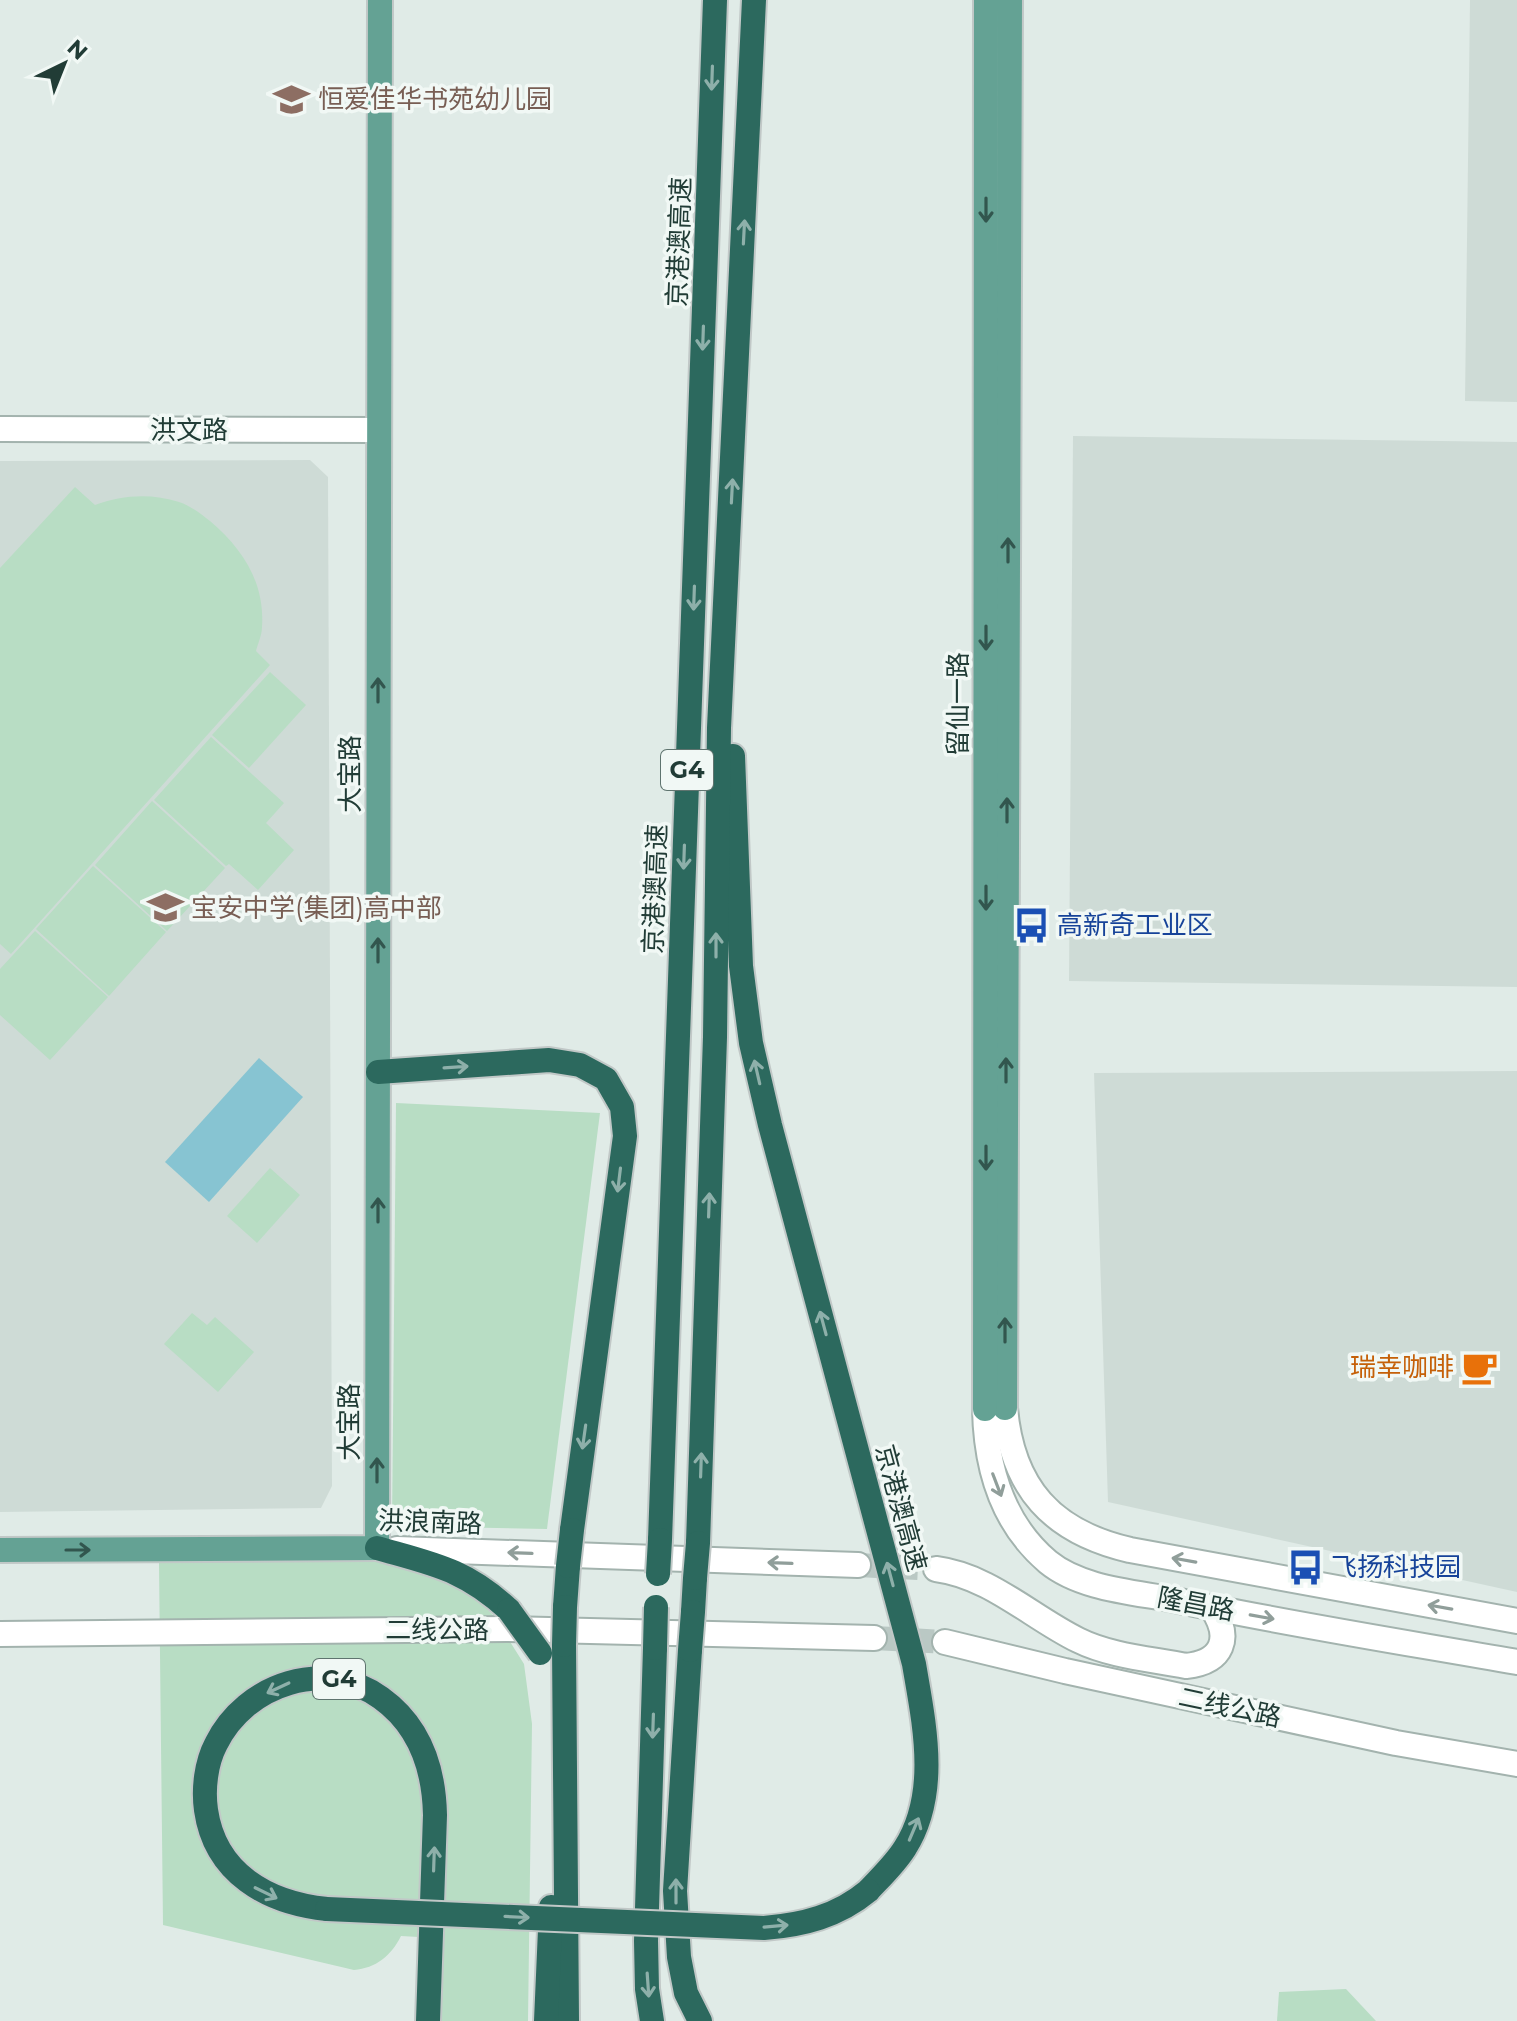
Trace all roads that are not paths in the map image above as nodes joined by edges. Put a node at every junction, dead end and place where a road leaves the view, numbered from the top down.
1 (380, 0) edge
2 (715, 0) edge
3 (754, 0) edge
4 (986, 0) edge
5 (1010, 0) edge
6 (0, 429) edge
7 (379, 430) junction
8 (727, 597) junction
9 (378, 1072) junction
10 (995, 1408) junction
11 (377, 1548) junction
12 (0, 1550) edge
13 (858, 1565) tunnel mouth
14 (936, 1569) tunnel mouth
15 (1212, 1608) junction
16 (1517, 1621) edge
17 (0, 1634) edge
18 (874, 1638) tunnel mouth
19 (945, 1642) tunnel mouth
20 (1517, 1662) edge
21 (1517, 1764) edge
22 (428, 2021) edge
23 (546, 2021) edge
24 (567, 2021) edge
25 (652, 2021) edge
26 (700, 2021) edge

1 - 7 main road, 大宝路
2 -> 25 highway, 京港澳高速 / G4, bridge
8 -> 3 highway, 京港澳高速 / G4
4 -> 10 main road, 留仙一路
10 -> 5 main road, 留仙一路
6 - 7 street, 洪文路
9 -> 7 main road, 大宝路
22 -> 8 highway, 京港澳高速 / G4, bridge
26 -> 8 highway, 京港澳高速 / G4, bridge
11 -> 9 main road, 大宝路
9 -> 24 highway, bridge
10 -> 15 street, 隆昌路
16 -> 10 street, 隆昌路
12 -> 11 main road, 洪浪南路
13 -> 11 street, 洪浪南路
11 - 23 highway, bridge
14 - 15 street
15 -> 20 street, 隆昌路
17 - 18 street, 二线公路
19 - 21 street, 二线公路

